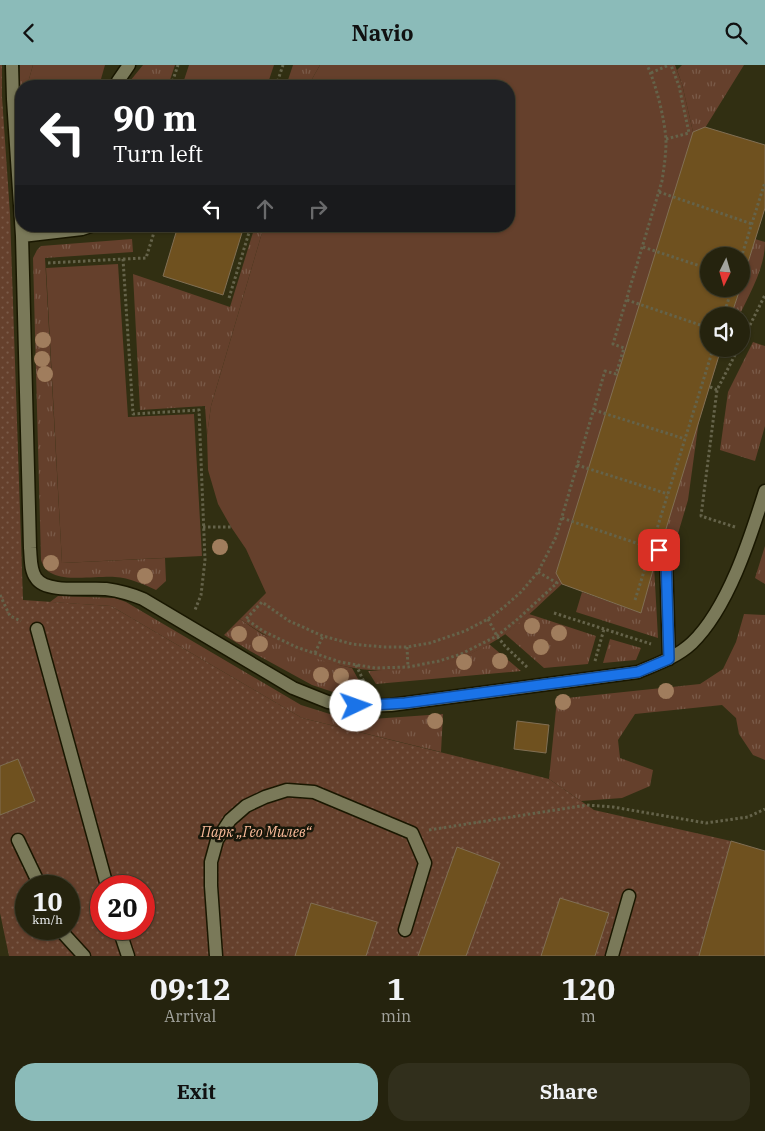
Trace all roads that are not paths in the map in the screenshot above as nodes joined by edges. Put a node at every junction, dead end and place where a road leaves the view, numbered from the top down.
1 (12, 65) edge
2 (129, 65) edge
3 (119, 80) edge
4 (15, 128) edge
5 (22, 232) edge
6 (56, 232) edge
7 (22, 236) junction
8 (765, 491) edge
9 (654, 549) road end
10 (37, 629) road end
11 (669, 659) junction
12 (18, 840) dead end
13 (35, 875) edge
14 (104, 875) edge
15 (629, 896) dead end
16 (405, 930) dead end
17 (69, 940) edge
18 (123, 940) edge
19 (84, 956) edge
20 (128, 956) edge
21 (216, 956) edge
22 (612, 956) edge

1 - 4 lane
2 - 3 lane
5 - 7 lane
6 - 7 lane
7 - 11 lane
8 - 11 lane
9 - 11 lane
10 - 14 lane
12 - 13 lane
15 - 22 lane
16 - 21 lane
17 - 19 lane
18 - 20 lane

